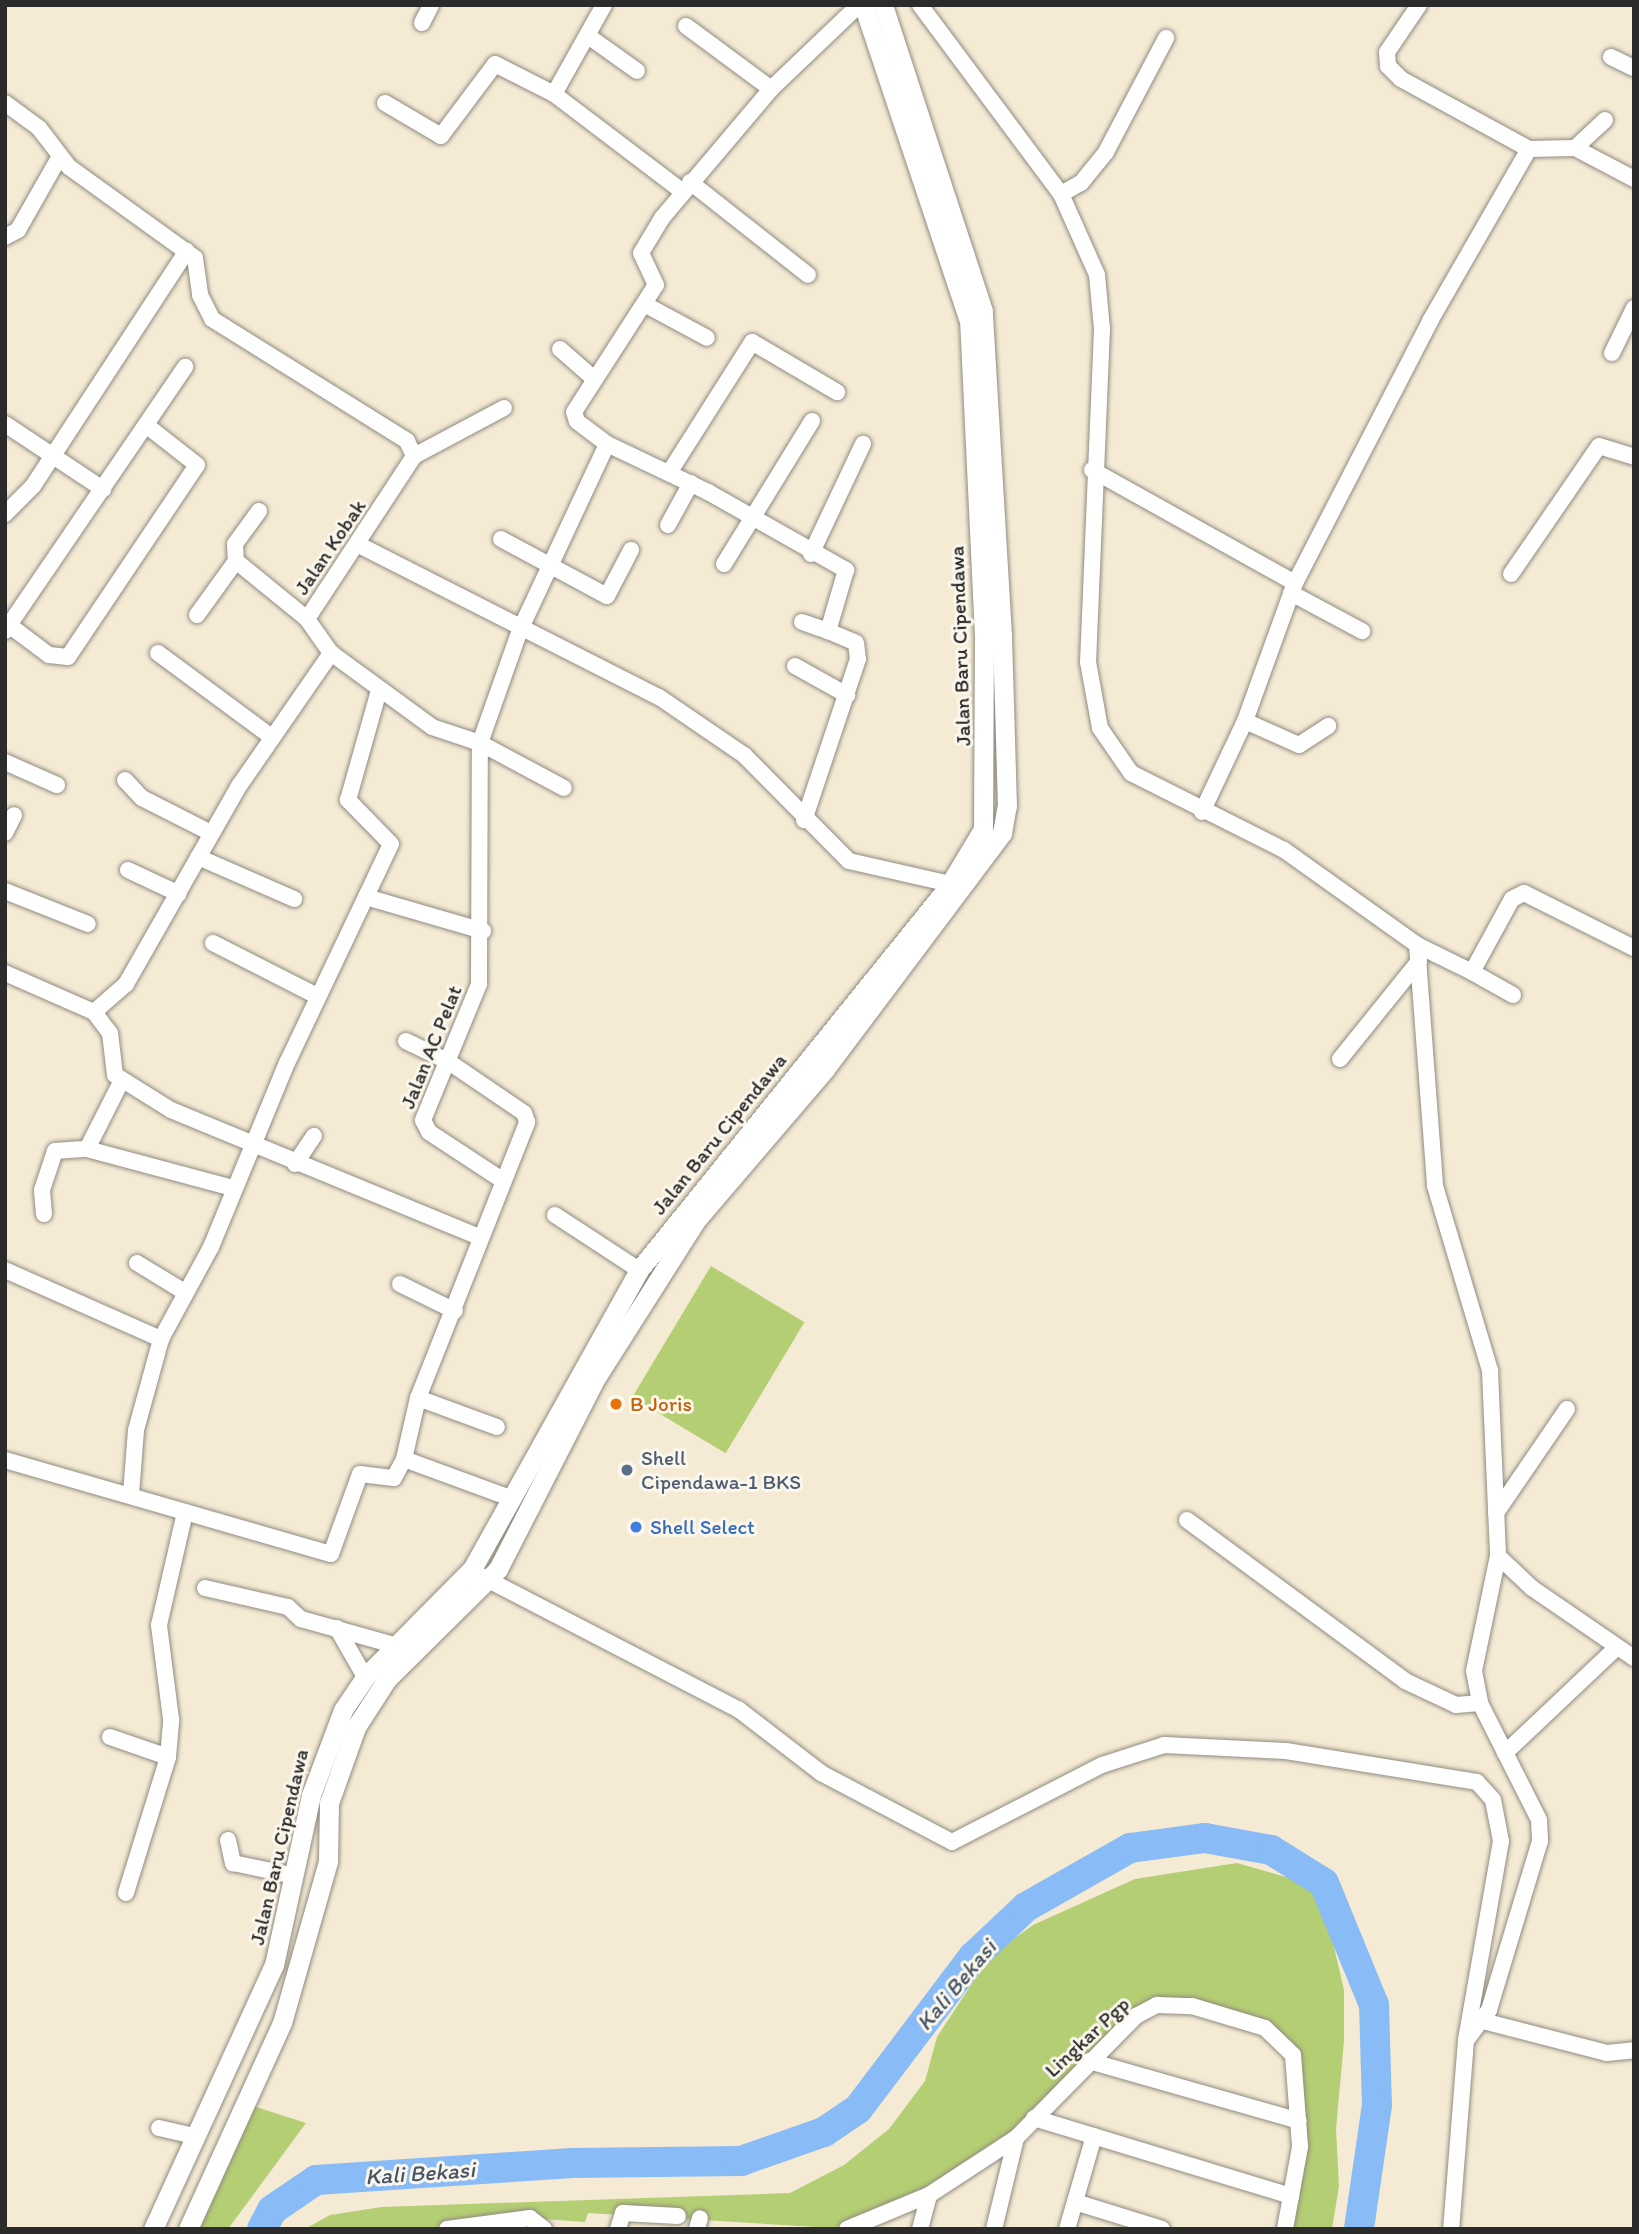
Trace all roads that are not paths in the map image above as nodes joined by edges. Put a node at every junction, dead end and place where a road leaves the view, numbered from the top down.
1 (431, 5) edge
2 (861, 5) edge
3 (883, 5) edge
4 (920, 5) edge
5 (1419, 5) edge
6 (603, 6) edge
7 (422, 23) dead end
8 (686, 26) dead end
9 (588, 36) junction
10 (1166, 38) dead end
11 (1611, 57) dead end
12 (1634, 68) edge
13 (637, 71) dead end
14 (771, 89) junction
15 (554, 94) junction
16 (5, 103) edge
17 (385, 103) dead end
18 (1605, 120) dead end
19 (1575, 148) junction
20 (1529, 149) junction
21 (60, 156) junction
22 (1634, 179) edge
23 (686, 186) junction
24 (1061, 194) junction
25 (5, 237) edge
26 (187, 251) junction
27 (808, 275) dead end
28 (646, 305) junction
29 (1634, 308) edge
30 (708, 338) dead end
31 (560, 349) dead end
32 (1612, 353) dead end
33 (185, 366) dead end
34 (593, 378) junction
35 (982, 380) junction
36 (837, 392) dead end
37 (504, 408) dead end
38 (812, 421) dead end
39 (5, 424) edge
40 (146, 425) junction
41 (607, 444) junction
42 (863, 444) dead end
43 (51, 454) junction
44 (414, 456) junction
45 (1634, 457) edge
46 (1092, 470) junction
47 (669, 472) junction
48 (691, 483) junction
49 (103, 489) junction
50 (259, 511) dead end
51 (5, 514) edge
52 (753, 519) junction
53 (668, 525) dead end
54 (501, 539) dead end
55 (359, 545) junction
56 (631, 551) dead end
57 (811, 554) junction
58 (236, 561) junction
59 (724, 564) dead end
60 (547, 567) junction
61 (1511, 574) dead end
62 (1293, 588) junction
63 (197, 615) dead end
64 (307, 618) junction
65 (802, 622) dead end
66 (7, 626) edge
67 (520, 630) junction
68 (828, 631) junction
69 (1362, 631) dead end
70 (993, 635) junction
71 (158, 653) dead end
72 (331, 653) junction
73 (795, 666) dead end
74 (378, 694) junction
75 (847, 695) junction
76 (1245, 721) junction
77 (1328, 726) dead end
78 (270, 736) junction
79 (480, 743) junction
80 (5, 762) edge
81 (125, 780) dead end
82 (57, 785) dead end
83 (564, 788) dead end
84 (1202, 812) junction
85 (15, 815) dead end
86 (804, 820) junction
87 (5, 833) edge
88 (211, 833) junction
89 (198, 858) junction
90 (128, 870) dead end
91 (950, 884) junction
92 (5, 891) edge
93 (179, 894) junction
94 (366, 897) junction
95 (294, 899) dead end
96 (88, 923) dead end
97 (483, 931) junction
98 (213, 943) dead end
99 (1634, 948) edge
100 (1418, 953) junction
101 (1472, 972) junction
102 (5, 973) edge
103 (1513, 995) dead end
104 (317, 996) junction
105 (94, 1013) junction
106 (406, 1041) dead end
107 (1340, 1059) dead end
108 (449, 1062) junction
109 (121, 1082) junction
110 (314, 1136) dead end
111 (251, 1148) junction
112 (87, 1149) junction
113 (295, 1164) junction
114 (502, 1180) junction
115 (233, 1188) junction
116 (44, 1214) dead end
117 (555, 1215) dead end
118 (481, 1238) junction
119 (137, 1263) dead end
120 (5, 1270) edge
121 (639, 1270) junction
122 (400, 1284) dead end
123 (627, 1290) junction
124 (183, 1291) junction
125 (646, 1300) junction
126 (455, 1311) junction
127 (161, 1339) junction
128 (418, 1398) junction
129 (1567, 1409) dead end
130 (497, 1427) dead end
131 (404, 1459) junction
132 (5, 1461) edge
133 (131, 1494) junction
134 (513, 1499) junction
135 (186, 1512) junction
136 (1496, 1513) junction
137 (1188, 1520) dead end
138 (1498, 1556) junction
139 (472, 1569) junction
140 (488, 1581) junction
141 (205, 1588) dead end
142 (337, 1628) junction
143 (397, 1646) junction
144 (1617, 1647) junction
145 (1634, 1658) edge
146 (365, 1677) junction
147 (1480, 1703) junction
148 (110, 1737) dead end
149 (1505, 1753) junction
150 (168, 1757) junction
151 (228, 1840) dead end
152 (295, 1876) junction
153 (126, 1893) dead end
154 (1483, 2021) junction
155 (1466, 2040) junction
156 (1634, 2050) edge
157 (1089, 2061) junction
158 (215, 2092) junction
159 (244, 2103) junction
160 (1034, 2118) junction
161 (1299, 2121) junction
162 (159, 2128) dead end
163 (195, 2136) junction
164 (1094, 2136) junction
165 (1016, 2138) junction
166 (929, 2195) junction
167 (1291, 2196) junction
168 (1075, 2203) junction
169 (678, 2216) dead end
170 (541, 2224) edge
171 (1142, 2226) edge
172 (467, 2227) edge
173 (153, 2229) edge
174 (188, 2229) edge
175 (447, 2229) edge
176 (618, 2229) edge
177 (847, 2229) edge
178 (920, 2229) edge
179 (994, 2229) edge
180 (1067, 2229) edge
181 (1162, 2229) edge
182 (1285, 2229) edge
183 (1451, 2229) edge

1 - 7 street
2 - 14 street
2 - 35 main road, Jalan Baru Cipendawa
3 - 35 main road, Jalan Baru Cipendawa
4 - 24 street
5 - 20 street
6 - 9 street
8 - 14 street
9 - 13 street
9 - 15 street
10 - 24 street
11 - 12 street
14 - 23 street
15 - 17 street
15 - 23 street
16 - 21 street
18 - 19 street
19 - 20 street
19 - 22 street
20 - 62 street
21 - 25 street
21 - 26 street
23 - 27 street
23 - 28 street
24 - 46 street
26 - 43 street
26 - 44 street
28 - 30 street
28 - 34 street
29 - 32 street
31 - 34 street
33 - 40 street
34 - 41 street
35 - 70 main road, Jalan Baru Cipendawa
36 - 47 street
37 - 44 street
38 - 52 street
39 - 43 street
40 - 49 street
40 - 66 street
41 - 47 street
41 - 60 street, Jalan AC Pelat
42 - 57 street
43 - 49 street
43 - 51 street
44 - 55 street, Jalan Kobak
45 - 61 street
46 - 62 street
46 - 84 street
47 - 48 street
48 - 52 street
48 - 53 street
49 - 66 street
50 - 58 street
52 - 57 street
52 - 59 street
54 - 60 street
55 - 64 street, Jalan Kobak
55 - 67 street
56 - 60 street
57 - 68 street
58 - 63 street
58 - 64 street
60 - 67 street, Jalan AC Pelat
62 - 69 street
62 - 76 street
64 - 72 street, Jalan Kobak
65 - 68 street
67 - 79 street, Jalan AC Pelat
67 - 86 street
68 - 75 street
70 - 91 main road, Jalan Baru Cipendawa
70 - 125 main road, Jalan Baru Cipendawa
71 - 78 street
72 - 74 street, Jalan Kobak
72 - 78 street
73 - 75 street
74 - 79 street, Jalan Kobak
74 - 94 street
75 - 86 street
76 - 77 street
76 - 84 street
78 - 88 street
79 - 83 street, Jalan Kobak
79 - 97 street, Jalan AC Pelat
80 - 82 street
81 - 88 street
84 - 100 street
85 - 87 street
86 - 91 street
88 - 89 street
89 - 93 street
89 - 95 street
90 - 93 street
91 - 121 main road, Jalan Baru Cipendawa
92 - 96 street
93 - 105 street
94 - 97 street
94 - 104 street
97 - 108 street, Jalan AC Pelat
98 - 104 street
99 - 101 street
100 - 101 street
100 - 107 street
100 - 136 street
101 - 103 street
102 - 105 street
104 - 111 street
105 - 109 street
106 - 108 street
108 - 114 street
108 - 114 street, Jalan AC Pelat
109 - 111 street
109 - 112 street
110 - 113 street
111 - 113 street
111 - 115 street
112 - 115 street
112 - 116 street
113 - 118 street
114 - 118 street
115 - 124 street
117 - 121 street
118 - 126 street
119 - 124 street
120 - 127 street
121 - 123 main road, Jalan Baru Cipendawa
122 - 126 street
123 - 125 main road
123 - 134 main road, Jalan Baru Cipendawa
124 - 127 street
125 - 140 main road, Jalan Baru Cipendawa
126 - 128 street
127 - 133 street
128 - 130 street
128 - 131 street
129 - 136 street
131 - 134 street
131 - 135 street
132 - 133 street
133 - 135 street
134 - 139 main road, Jalan Baru Cipendawa
135 - 150 street
136 - 138 street
137 - 147 street
138 - 144 street
138 - 147 street
139 - 140 street
139 - 143 main road, Jalan Baru Cipendawa
140 - 155 street
140 - 159 main road, Jalan Baru Cipendawa
141 - 142 street
142 - 143 street
142 - 146 street
143 - 146 main road, Jalan Baru Cipendawa
144 - 145 street
144 - 149 street
146 - 152 main road, Jalan Baru Cipendawa
147 - 149 street
148 - 150 street
149 - 154 street
150 - 153 street
151 - 152 street
152 - 158 main road, Jalan Baru Cipendawa
154 - 155 street
154 - 156 street
155 - 183 street
157 - 160 street, Lingkar Pgp
157 - 161 street
157 - 161 street, Lingkar Pgp
158 - 159 main road
158 - 163 main road, Jalan Baru Cipendawa
159 - 174 main road, Jalan Baru Cipendawa
160 - 164 street
160 - 165 street, Lingkar Pgp
161 - 167 street, Lingkar Pgp
162 - 163 street
163 - 173 main road, Jalan Baru Cipendawa
164 - 167 street
164 - 168 street
165 - 166 street, Lingkar Pgp
165 - 179 street
166 - 177 street, Lingkar Pgp
166 - 178 street
167 - 182 street, Lingkar Pgp
168 - 171 street
168 - 180 street
169 - 176 street
170 - 172 street
171 - 181 street
172 - 175 street

